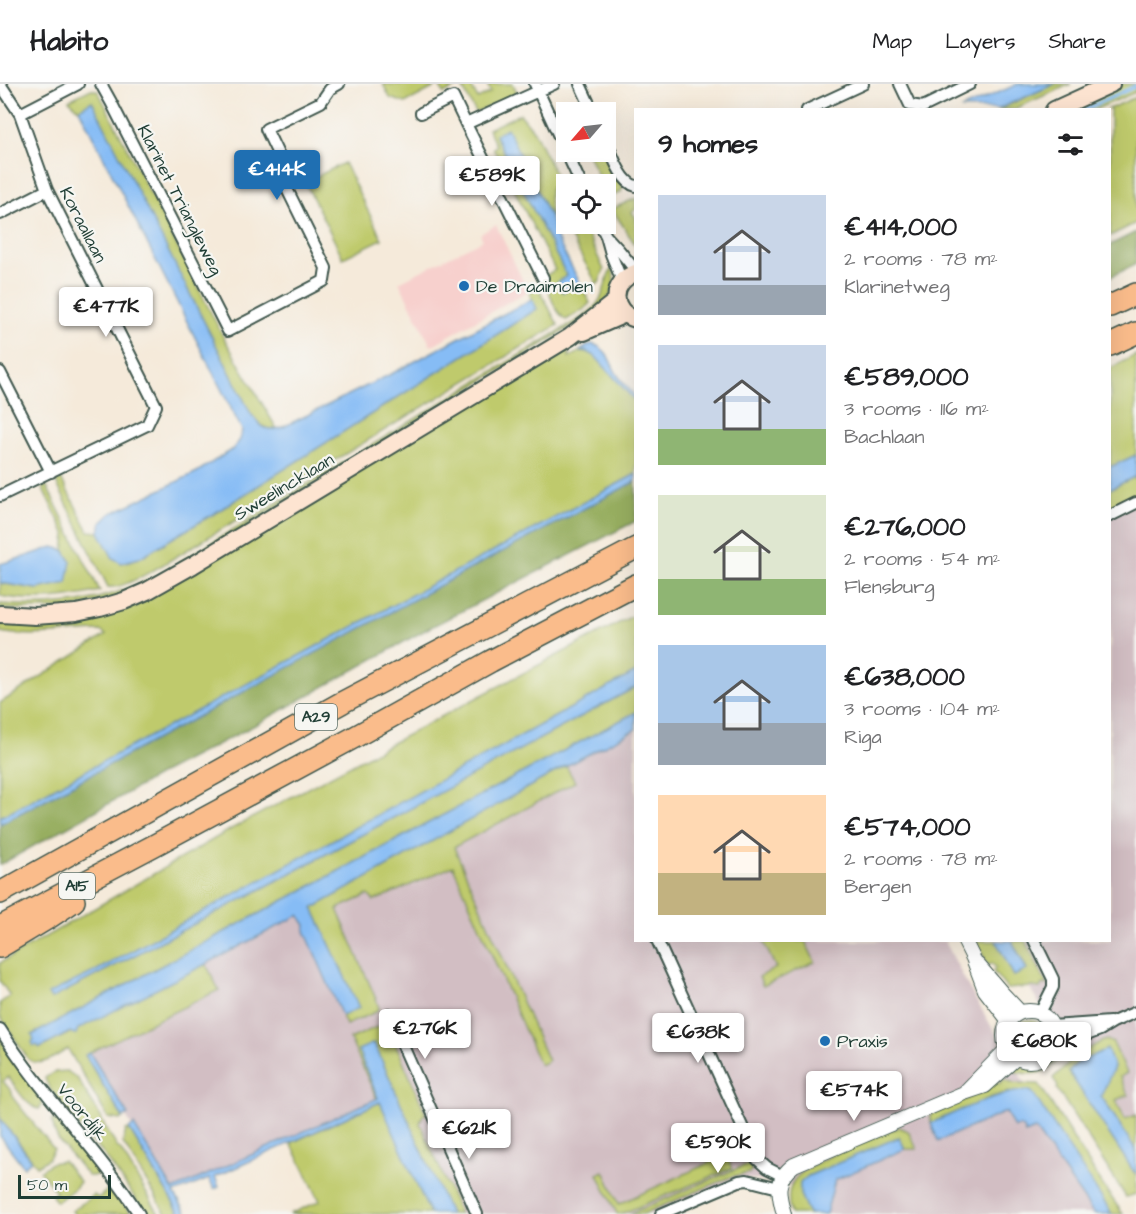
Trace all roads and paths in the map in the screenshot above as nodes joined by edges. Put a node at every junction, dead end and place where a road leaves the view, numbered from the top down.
1 (0, 84) edge
2 (78, 84) edge
3 (101, 84) edge
4 (339, 84) edge
5 (554, 84) edge
6 (580, 84) edge
7 (863, 84) edge
8 (900, 84) edge
9 (970, 84) edge
10 (1111, 84) edge
11 (537, 87) edge
12 (588, 102) edge
13 (811, 108) edge
14 (1058, 108) edge
15 (421, 113) dead end
16 (20, 114) junction
17 (466, 123) junction
18 (616, 162) edge
19 (576, 174) edge
20 (633, 186) edge
21 (47, 190) junction
22 (0, 214) edge
23 (606, 236) joint
24 (632, 275) edge
25 (543, 278) dead end
26 (1136, 294) edge
27 (1111, 306) edge
28 (626, 311) edge
29 (1136, 333) edge
30 (1111, 345) edge
31 (0, 372) edge
32 (51, 471) junction
33 (0, 496) edge
34 (1136, 503) edge
35 (1111, 516) edge
36 (634, 549) edge
37 (634, 586) edge
38 (0, 614) edge
39 (153, 846) junction
40 (0, 893) edge
41 (0, 927) edge
42 (658, 942) edge
43 (965, 942) edge
44 (1035, 942) edge
45 (0, 947) edge
46 (1136, 1012) edge
47 (1040, 1013) junction
48 (389, 1014) dead end
49 (1015, 1016) junction
50 (1113, 1022) junction
51 (1052, 1026) junction
52 (0, 1029) edge
53 (1053, 1042) junction
54 (1012, 1053) junction
55 (781, 1182) junction
56 (139, 1214) edge
57 (477, 1214) edge
58 (661, 1214) edge
59 (784, 1214) edge

1 - 16 street, Koraallaan
2 - 16 street
3 - 4 street, Klarinet Triangleweg
5 - 11 street
6 - 12 street
7 - 13 street
8 - 9 street
10 - 14 main road
11 - 17 street
11 - 19 street
15 - 17 street
16 - 21 street, Koraallaan
17 - 25 street
18 - 20 street
21 - 22 street
21 - 32 street, Koraallaan
23 - 24 street
23 - 24 street
24 - 28 main road
26 - 27 highway
28 - 38 main road, Sweelincklaan
29 - 30 highway
31 - 32 street
32 - 33 street, Koraallaan
34 - 35 street
36 - 40 highway, A29
37 - 39 highway, A29
39 - 41 highway, A15
39 - 45 highway, A29
42 - 55 street
43 - 49 street
44 - 47 street
46 - 50 street
47 - 49 street
47 - 51 street
48 - 57 street
49 - 54 street
50 - 51 street
50 - 53 street
51 - 53 street
52 - 56 street, Voordijk
53 - 54 street
54 - 55 street
55 - 58 street
55 - 59 street

